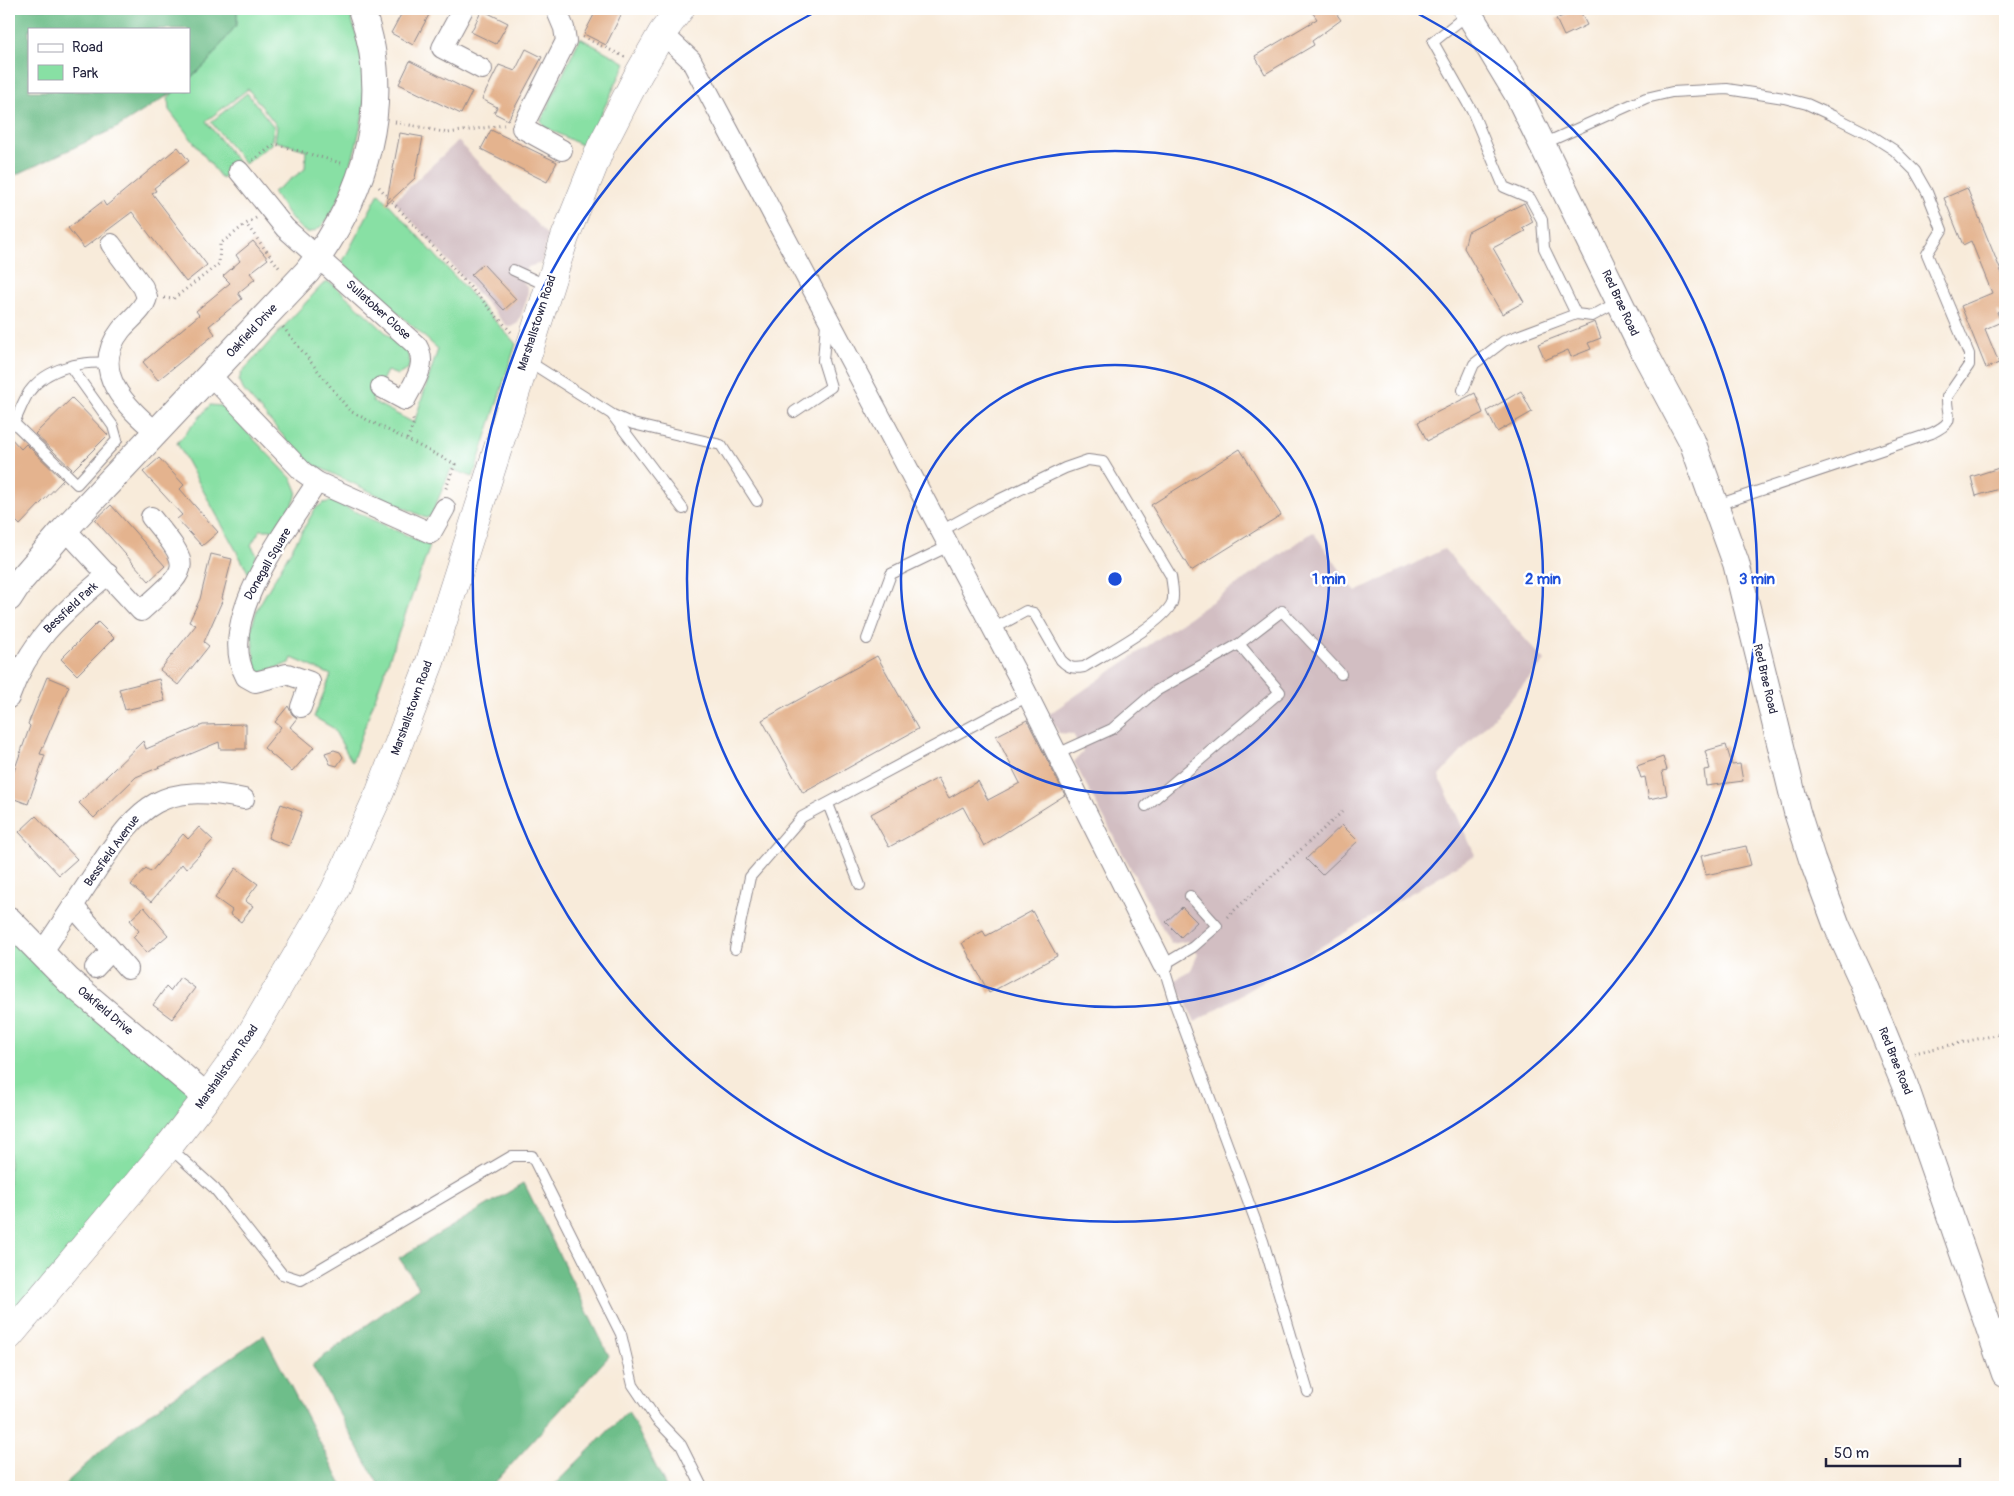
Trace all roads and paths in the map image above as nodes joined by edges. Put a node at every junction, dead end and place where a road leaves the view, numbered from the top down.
1 (361, 9) edge
2 (463, 9) edge
3 (556, 9) edge
4 (680, 9) edge
5 (1467, 11) edge
6 (564, 28) junction
7 (662, 33) junction
8 (643, 66) junction
9 (482, 69) dead end
10 (375, 118) junction
11 (525, 121) junction
12 (1543, 144) junction
13 (562, 150) dead end
14 (363, 169) junction
15 (239, 171) joint
16 (269, 208) junction
17 (246, 224) junction
18 (111, 244) dead end
19 (318, 257) junction
20 (513, 270) dead end
21 (548, 286) junction
22 (293, 287) junction
23 (147, 297) junction
24 (1620, 301) junction
25 (270, 311) junction
26 (1576, 314) junction
27 (827, 317) junction
28 (526, 355) junction
29 (110, 363) junction
30 (70, 366) junction
31 (211, 376) junction
32 (381, 387) dead end
33 (1463, 390) dead end
34 (794, 412) dead end
35 (613, 415) junction
36 (156, 433) junction
37 (317, 482) junction
38 (757, 501) dead end
39 (1717, 505) junction
40 (445, 508) joint
41 (684, 510) dead end
42 (150, 517) dead end
43 (65, 529) junction
44 (945, 539) junction
45 (108, 574) junction
46 (9, 598) edge
47 (993, 629) junction
48 (867, 639) dead end
49 (1239, 644) junction
50 (1341, 674) dead end
51 (1028, 696) junction
52 (9, 698) edge
53 (301, 707) dead end
54 (1057, 754) junction
55 (244, 799) dead end
56 (828, 804) junction
57 (1146, 806) dead end
58 (1342, 812) dead end
59 (860, 885) dead end
60 (1190, 896) dead end
61 (73, 906) junction
62 (9, 920) edge
63 (1217, 926) junction
64 (735, 949) dead end
65 (111, 951) junction
66 (41, 954) junction
67 (1163, 965) junction
68 (95, 968) dead end
69 (128, 969) dead end
70 (2005, 1033) edge
71 (1894, 1058) junction
72 (207, 1097) junction
73 (169, 1146) junction
74 (9, 1336) edge
75 (2005, 1374) edge
76 (1308, 1392) dead end
77 (702, 1487) edge

1 - 10 street, Oakfield Drive
2 - 9 street
3 - 6 street
4 - 7 main road, Marshallstown Road
5 - 12 street, Red Brae Road
5 - 26 lane
6 - 8 path
6 - 11 street
7 - 8 main road, Marshallstown Road
7 - 27 street
8 - 21 main road, Marshallstown Road
10 - 11 path
10 - 14 street, Oakfield Drive
11 - 13 street
12 - 24 street, Red Brae Road
12 - 39 lane
14 - 15 path
14 - 19 street, Oakfield Drive
14 - 28 path
15 - 16 street
16 - 17 path
16 - 19 street
17 - 22 path
17 - 23 path
18 - 23 street
19 - 22 street, Oakfield Drive
19 - 32 street, Sullatober Close
20 - 21 lane
21 - 28 main road, Marshallstown Road
22 - 25 street, Oakfield Drive
23 - 29 street
24 - 26 lane
24 - 39 street, Red Brae Road
25 - 31 street, Oakfield Drive
25 - 40 path
26 - 33 lane
27 - 34 lane
27 - 44 street
28 - 35 lane
28 - 72 main road, Marshallstown Road
29 - 30 lane
29 - 36 street
30 - 30 lane
31 - 36 street, Oakfield Drive
31 - 37 street
35 - 38 lane
35 - 41 lane
36 - 43 street, Oakfield Drive
37 - 40 street
37 - 53 street, Donegall Square
39 - 71 street, Red Brae Road
42 - 45 street, Bessfield Park
43 - 45 street, Bessfield Park
43 - 46 street, Oakfield Drive
44 - 47 street
44 - 47 lane
44 - 48 lane
45 - 52 street, Bessfield Park
47 - 51 street
49 - 50 lane
49 - 54 lane
49 - 57 lane
51 - 54 street
51 - 56 lane
54 - 67 street
55 - 61 street, Bessfield Avenue
56 - 59 lane
56 - 64 lane
58 - 63 path
60 - 63 lane
61 - 65 street
61 - 66 street, Bessfield Avenue
62 - 66 street, Oakfield Drive
63 - 67 lane
65 - 68 street
65 - 69 street
66 - 72 street, Oakfield Drive
67 - 76 lane
70 - 71 path
71 - 75 street, Red Brae Road
72 - 73 main road, Marshallstown Road
73 - 74 main road, Marshallstown Road
73 - 77 lane

